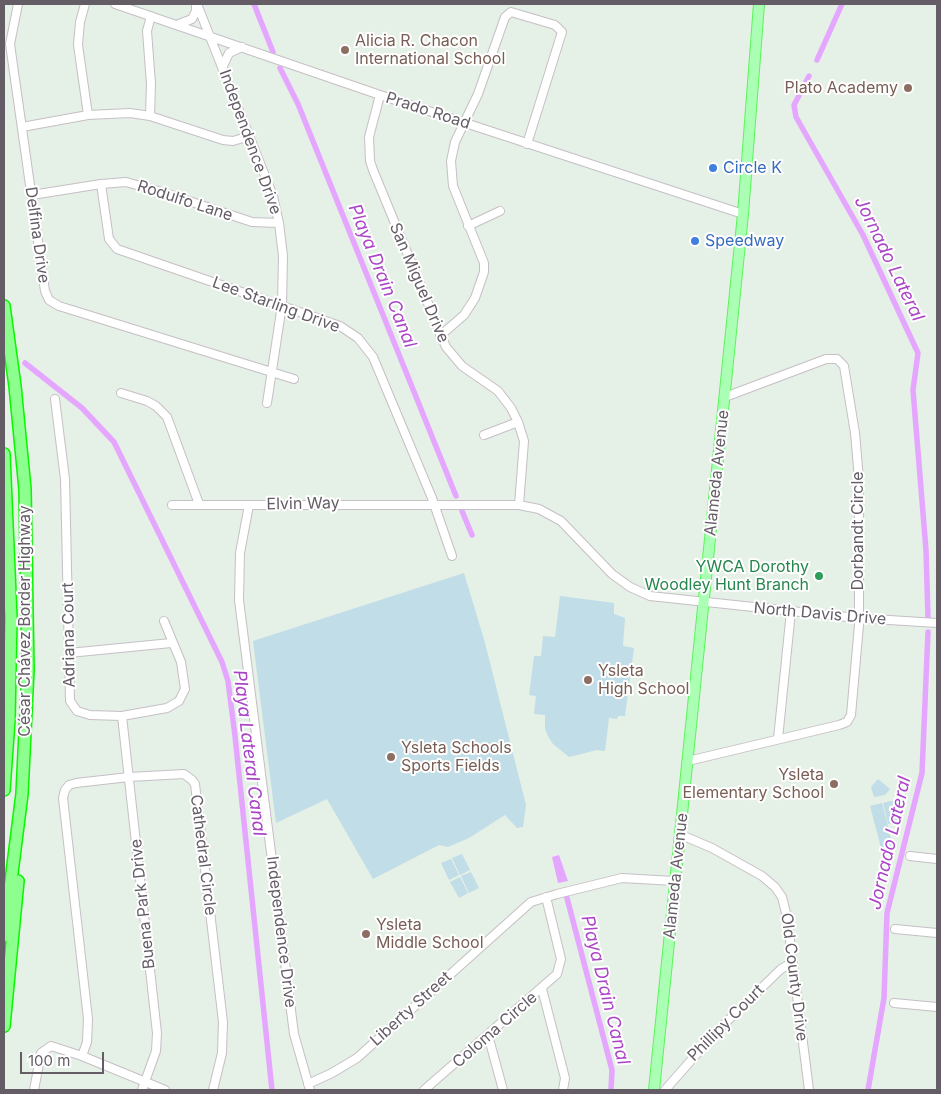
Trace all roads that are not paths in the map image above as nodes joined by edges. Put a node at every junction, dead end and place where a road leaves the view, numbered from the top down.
1 (18, 4) edge
2 (85, 4) edge
3 (115, 4) edge
4 (197, 4) edge
5 (759, 4) edge
6 (151, 16) junction
7 (176, 24) junction
8 (211, 36) junction
9 (242, 47) junction
10 (223, 66) junction
11 (380, 95) junction
12 (88, 115) junction
13 (150, 116) junction
14 (462, 123) junction
15 (22, 127) junction
16 (250, 136) junction
17 (527, 144) junction
18 (101, 184) junction
19 (32, 195) junction
20 (500, 211) dead end
21 (743, 214) junction
22 (279, 223) junction
23 (468, 226) junction
24 (282, 305) junction
25 (4, 306) edge
26 (440, 336) junction
27 (272, 373) junction
28 (294, 379) dead end
29 (121, 393) dead end
30 (725, 397) junction
31 (55, 398) dead end
32 (266, 403) dead end
33 (518, 422) junction
34 (484, 435) dead end
35 (4, 454) edge
36 (434, 503) junction
37 (199, 504) junction
38 (172, 505) dead end
39 (249, 505) junction
40 (519, 505) junction
41 (452, 556) dead end
42 (704, 603) junction
43 (791, 611) junction
44 (857, 618) junction
45 (164, 621) dead end
46 (937, 623) edge
47 (171, 643) junction
48 (69, 653) junction
49 (122, 716) junction
50 (778, 739) junction
51 (688, 761) junction
52 (129, 777) junction
53 (4, 788) edge
54 (22, 794) junction
55 (679, 834) junction
56 (910, 856) dead end
57 (937, 859) edge
58 (674, 881) junction
59 (546, 897) junction
60 (895, 929) dead end
61 (937, 933) edge
62 (4, 936) edge
63 (793, 962) junction
64 (542, 989) junction
65 (894, 1003) dead end
66 (937, 1007) edge
67 (4, 1026) edge
68 (488, 1035) junction
69 (82, 1056) junction
70 (144, 1086) edge
71 (309, 1087) edge
72 (34, 1090) edge
73 (165, 1090) edge
74 (213, 1090) edge
75 (424, 1090) edge
76 (503, 1090) edge
77 (563, 1090) edge
78 (654, 1090) edge
79 (665, 1090) edge
80 (809, 1090) edge

1 - 15 street, Delfina Drive
2 - 12 street
3 - 6 street, Prado Road
4 - 7 street
4 - 8 street, Independence Drive
5 - 21 main road, Alameda Avenue
6 - 7 street, Prado Road
6 - 13 street
7 - 8 street, Prado Road
8 - 9 street, Prado Road
8 - 10 street, Independence Drive
9 - 10 street
9 - 11 street, Prado Road
10 - 16 street, Independence Drive
11 - 14 street, Prado Road
11 - 26 street, San Miguel Drive
12 - 13 street
12 - 15 street
13 - 16 street
14 - 17 street, Prado Road
14 - 17 street
14 - 23 street
15 - 19 street, Delfina Drive
16 - 22 street, Independence Drive
17 - 21 street, Prado Road
18 - 19 street, Rodulfo Lane
18 - 22 street, Rodulfo Lane
18 - 24 street, Lee Starling Drive
19 - 27 street, Delfina Drive
20 - 23 street
21 - 30 main road, Alameda Avenue
22 - 24 street, Independence Drive
23 - 26 street
24 - 27 street, Independence Drive
24 - 36 street, Lee Starling Drive
25 - 54 highway, César Chávez Border Highway
26 - 33 street, San Miguel Drive
27 - 28 street, Delfina Drive
27 - 32 street, Independence Drive
29 - 37 street
30 - 42 main road, Alameda Avenue
30 - 44 street, Dorbandt Circle
31 - 48 street, Adriana Court
33 - 34 street
33 - 40 street, San Miguel Drive
35 - 53 highway, César Chávez Border Highway
36 - 39 street, Elvin Way
36 - 40 street, Elvin Way
36 - 41 street, Lee Starling Drive
37 - 38 street, Elvin Way
37 - 39 street, Elvin Way
39 - 71 street, Independence Drive
40 - 42 street, North Davis Drive
42 - 43 street, North Davis Drive
42 - 51 main road, Alameda Avenue
43 - 44 street, North Davis Drive
43 - 50 street
44 - 46 street, North Davis Drive
44 - 50 street, Dorbandt Circle
45 - 47 street, Adriana Court
47 - 48 street
47 - 49 street, Adriana Court
48 - 49 street, Adriana Court
49 - 52 street, Buena Park Drive
50 - 51 street, Dorbandt Circle
51 - 55 main road, Alameda Avenue
52 - 69 street, Cathedral Circle
52 - 70 street, Buena Park Drive
52 - 74 street, Cathedral Circle
54 - 62 highway, César Chávez Border Highway
54 - 67 highway
55 - 58 main road, Alameda Avenue
55 - 63 street, Old County Drive
56 - 57 street
58 - 59 street, Liberty Street
58 - 78 main road, Alameda Avenue
59 - 64 street, Coloma Circle
59 - 71 street, Liberty Street
60 - 61 street
63 - 79 street, Phillipy Court
63 - 80 street, Old County Drive
64 - 68 street, Coloma Circle
64 - 77 street, Coloma Circle
65 - 66 street
68 - 75 street, Coloma Circle
68 - 76 street
69 - 70 street
69 - 72 street
70 - 73 street

